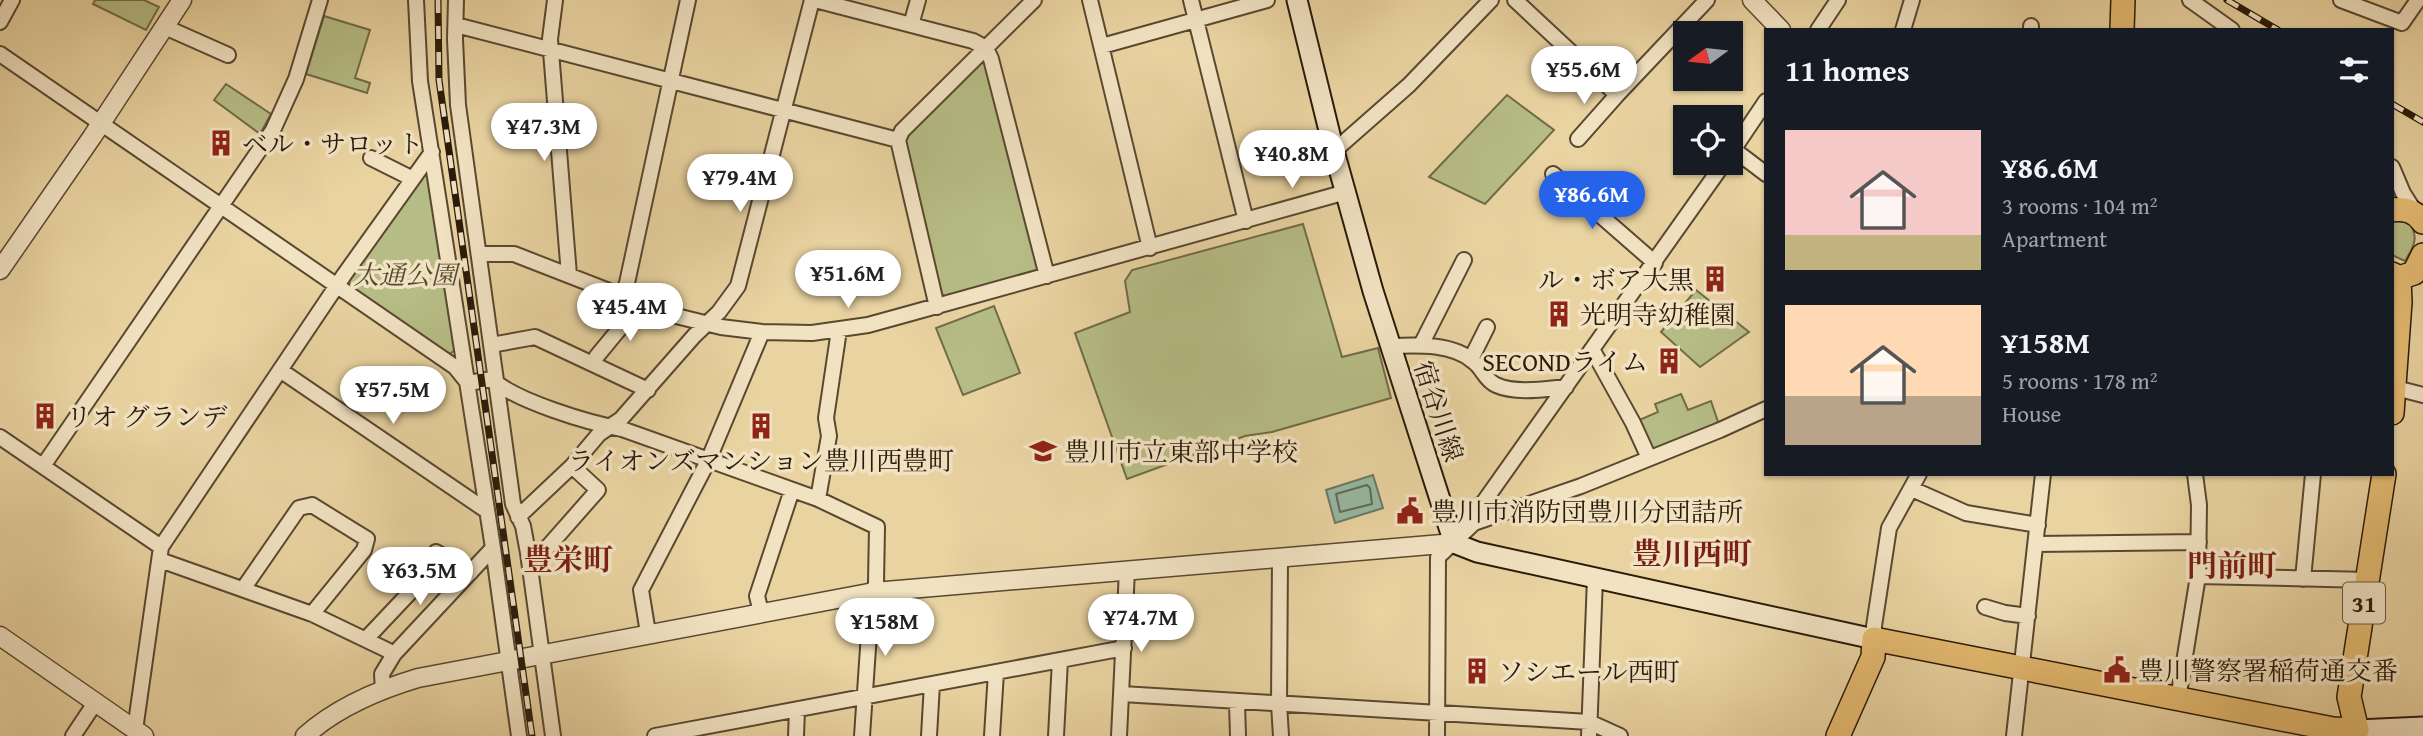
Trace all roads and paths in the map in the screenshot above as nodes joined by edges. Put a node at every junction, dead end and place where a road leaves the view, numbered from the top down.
1 (12, 0) edge
2 (182, 0) edge
3 (320, 0) edge
4 (416, 0) edge
5 (456, 0) edge
6 (555, 0) edge
7 (688, 0) edge
8 (814, 0) edge
9 (918, 0) edge
10 (1034, 0) edge
11 (1090, 0) edge
12 (1191, 0) edge
13 (1267, 0) edge
14 (1297, 0) edge
15 (1491, 0) edge
16 (1516, 0) edge
17 (1707, 0) edge
18 (1752, 0) edge
19 (1838, 0) edge
20 (1912, 0) edge
21 (2123, 0) edge
22 (2190, 0) edge
23 (2340, 0) edge
24 (2418, 0) edge
25 (1196, 20) junction
26 (0, 22) edge
27 (456, 25) junction
28 (911, 25) junction
29 (165, 27) junction
30 (1779, 28) edge
31 (1819, 28) edge
32 (1904, 28) edge
33 (2122, 28) edge
34 (2229, 28) edge
35 (1102, 46) junction
36 (986, 48) junction
37 (550, 50) junction
38 (0, 54) edge
39 (228, 55) dead end
40 (670, 81) junction
41 (1616, 95) junction
42 (1764, 104) edge
43 (784, 110) junction
44 (101, 122) junction
45 (1743, 135) edge
46 (1578, 139) dead end
47 (898, 140) junction
48 (1335, 151) junction
49 (432, 152) junction
50 (371, 158) dead end
51 (1743, 158) edge
52 (1764, 173) edge
53 (1553, 174) dead end
54 (1716, 175) edge
55 (411, 178) junction
56 (2394, 186) edge
57 (1346, 192) junction
58 (2396, 204) edge
59 (222, 208) junction
60 (2420, 217) edge
61 (1246, 221) junction
62 (1150, 248) junction
63 (480, 254) junction
64 (1464, 260) dead end
65 (1654, 263) junction
66 (0, 270) edge
67 (2410, 271) edge
68 (569, 275) junction
69 (1047, 276) junction
70 (337, 287) junction
71 (622, 296) junction
72 (640, 303) junction
73 (937, 307) junction
74 (706, 324) junction
75 (1487, 327) dead end
76 (839, 330) junction
77 (762, 332) junction
78 (491, 345) junction
79 (1422, 345) junction
80 (1391, 346) junction
81 (1592, 349) junction
82 (1471, 359) junction
83 (593, 364) junction
84 (280, 370) junction
85 (2394, 380) edge
86 (468, 383) junction
87 (497, 385) junction
88 (1566, 387) junction
89 (2394, 387) edge
90 (648, 390) junction
91 (2423, 395) edge
92 (1764, 410) edge
93 (611, 427) junction
94 (0, 437) edge
95 (1649, 458) junction
96 (708, 461) junction
97 (43, 466) junction
98 (572, 466) junction
99 (1918, 476) edge
100 (2043, 476) edge
101 (2195, 476) edge
102 (2313, 476) edge
103 (2384, 476) edge
104 (1912, 489) junction
105 (792, 490) junction
106 (818, 499) junction
107 (486, 511) junction
108 (519, 517) junction
109 (2038, 525) junction
110 (2199, 542) junction
111 (1454, 543) junction
112 (2037, 544) junction
113 (493, 548) junction
114 (528, 553) junction
115 (160, 554) junction
116 (1280, 556) junction
117 (1126, 570) junction
118 (471, 572) junction
119 (2198, 576) junction
120 (1595, 578) junction
121 (2303, 579) junction
122 (2368, 579) junction
123 (243, 589) junction
124 (874, 592) junction
125 (1985, 607) dead end
126 (761, 612) junction
127 (312, 614) junction
128 (2028, 616) junction
129 (648, 633) junction
130 (0, 636) edge
131 (366, 639) junction
132 (1874, 639) junction
133 (1124, 648) junction
134 (394, 654) junction
135 (541, 654) junction
136 (508, 660) junction
137 (1060, 660) junction
138 (2021, 668) junction
139 (996, 672) junction
140 (932, 684) junction
141 (383, 689) junction
142 (1122, 694) junction
143 (865, 697) junction
144 (2178, 699) junction
145 (95, 703) junction
146 (1237, 703) junction
147 (1279, 704) junction
148 (797, 709) junction
149 (1437, 714) junction
150 (2423, 727) edge
151 (728, 729) edge
152 (1589, 729) edge
153 (139, 733) edge
154 (2358, 733) edge
155 (310, 735) edge
156 (73, 736) edge
157 (519, 736) edge
158 (554, 736) edge
159 (659, 736) edge
160 (796, 736) edge
161 (862, 736) edge
162 (929, 736) edge
163 (992, 736) edge
164 (1056, 736) edge
165 (1119, 736) edge
166 (1238, 736) edge
167 (1281, 736) edge
168 (1437, 736) edge
169 (1620, 736) edge
170 (1838, 736) edge
171 (2014, 736) edge

1 - 26 street
2 - 29 street
3 - 59 street
4 - 49 street
5 - 27 street
6 - 37 street
7 - 40 street
8 - 28 street
8 - 43 street
9 - 28 street
10 - 36 street
11 - 35 street
12 - 25 street
13 - 25 street
14 - 48 main road, 宿谷川線
15 - 48 street
16 - 41 street
17 - 41 street
18 - 30 street
19 - 31 street
20 - 32 street
21 - 33 main road
22 - 34 street
23 - 24 street
25 - 35 street
25 - 61 street
27 - 37 street
27 - 63 street
28 - 36 street
29 - 39 street
29 - 44 street
35 - 62 street
36 - 47 street
36 - 69 street
37 - 40 street
37 - 68 street
38 - 44 street
40 - 43 street
40 - 71 street
41 - 46 street
42 - 45 street
43 - 47 street
43 - 74 street
44 - 59 street
44 - 66 street
47 - 73 street
48 - 57 main road, 宿谷川線
49 - 55 street
49 - 86 street
50 - 55 street
51 - 52 street
53 - 65 street
54 - 65 street
55 - 70 street
56 - 58 street
57 - 61 street
57 - 80 main road, 宿谷川線
58 - 60 main road
59 - 70 street
59 - 97 street
61 - 62 street
62 - 69 street
63 - 68 street
63 - 78 street
64 - 79 street
65 - 81 street
67 - 85 main road
68 - 71 street
69 - 73 street
70 - 84 street
70 - 86 street
71 - 72 street
72 - 74 street
72 - 83 street
73 - 76 street
74 - 77 street
74 - 90 street
75 - 82 street
76 - 77 street
76 - 106 street
77 - 96 street
78 - 83 street
78 - 87 street
79 - 80 street
79 - 82 street
80 - 111 main road, 宿谷川線
81 - 88 street
81 - 95 street
82 - 88 street
83 - 90 street
84 - 107 street
84 - 115 street
86 - 87 street
86 - 107 street
87 - 93 street
87 - 108 street
88 - 111 street
89 - 91 street
90 - 93 street
92 - 95 street
93 - 96 street
93 - 98 street
94 - 97 street
95 - 111 street
96 - 105 street
96 - 129 street
97 - 115 street
98 - 108 street
98 - 114 street
99 - 104 street
100 - 109 street
101 - 110 street
102 - 121 street
103 - 122 main road, 31
104 - 109 street
104 - 132 street
105 - 106 street
105 - 126 street
106 - 124 street
107 - 113 street
108 - 114 street
109 - 112 street
110 - 112 street
110 - 119 street
111 - 116 street
111 - 120 main road
111 - 149 street
112 - 128 street
113 - 118 street
113 - 136 street
114 - 135 street
115 - 123 street
115 - 153 street
116 - 117 street
116 - 147 street
117 - 124 street
117 - 133 street
118 - 131 street
118 - 134 street
119 - 121 street
119 - 144 street
120 - 132 main road
120 - 152 street
121 - 122 street
122 - 154 main road, 31
123 - 127 street
123 - 127 street
124 - 126 street
124 - 143 street
125 - 128 street
126 - 129 street
127 - 131 street
128 - 138 street
129 - 135 street
130 - 145 street
131 - 134 street
132 - 138 main road
132 - 170 main road
133 - 137 street
133 - 142 street
134 - 141 street
135 - 136 street
135 - 158 street
136 - 141 street
136 - 157 street
137 - 139 street
137 - 164 street
138 - 144 main road
138 - 171 street
139 - 140 street
139 - 163 street
140 - 143 street
140 - 162 street
141 - 155 street
142 - 146 street
142 - 165 street
143 - 148 street
143 - 161 street
144 - 154 main road
145 - 153 street
145 - 156 street
146 - 147 street
146 - 166 street
147 - 149 street
147 - 167 street
148 - 151 street
148 - 160 street
149 - 152 street
149 - 168 street
150 - 154 main road
151 - 159 street
152 - 169 street

